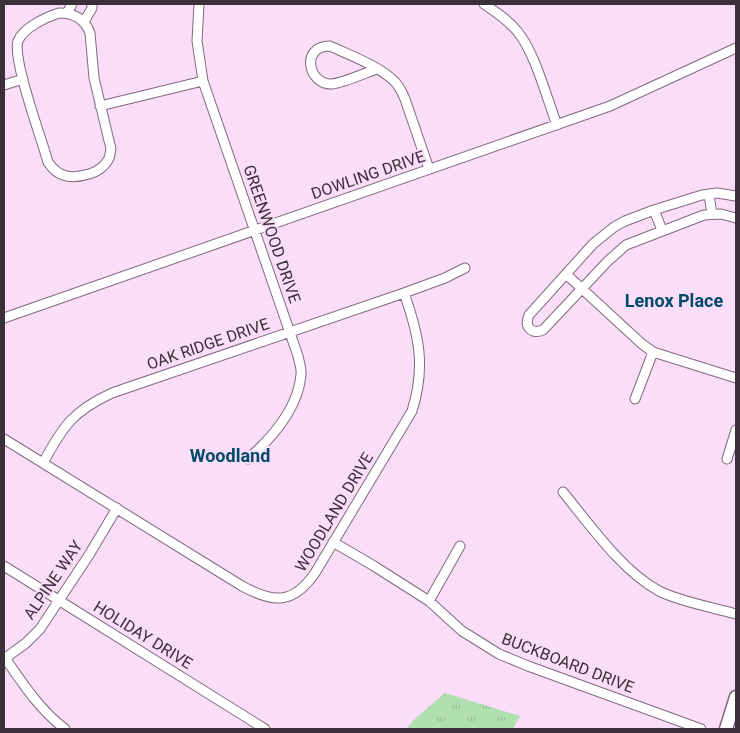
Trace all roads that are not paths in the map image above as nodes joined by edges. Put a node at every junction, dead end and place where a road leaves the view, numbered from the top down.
1 (72, 4) edge
2 (92, 4) edge
3 (199, 4) edge
4 (484, 4) edge
5 (67, 13) junction
6 (84, 22) junction
7 (736, 48) edge
8 (377, 69) junction
9 (23, 80) junction
10 (203, 81) junction
11 (4, 86) edge
12 (100, 106) junction
13 (557, 125) junction
14 (429, 169) junction
15 (709, 194) junction
16 (736, 196) edge
17 (654, 210) junction
18 (712, 214) junction
19 (736, 218) edge
20 (254, 230) junction
21 (662, 230) junction
22 (465, 268) dead end
23 (566, 275) junction
24 (582, 289) junction
25 (404, 293) junction
26 (4, 318) edge
27 (290, 332) junction
28 (653, 352) junction
29 (736, 378) edge
30 (635, 399) dead end
31 (736, 430) edge
32 (4, 439) edge
33 (727, 459) dead end
34 (248, 460) dead end
35 (43, 463) junction
36 (563, 492) dead end
37 (116, 508) junction
38 (334, 542) junction
39 (460, 546) dead end
40 (4, 566) edge
41 (60, 601) junction
42 (429, 601) junction
43 (736, 614) edge
44 (4, 659) edge
45 (736, 697) edge
46 (65, 729) edge
47 (265, 729) edge
48 (701, 729) edge
49 (726, 729) edge

1 - 5 street
2 - 6 street
3 - 10 street, GREENWOOD DRIVE
4 - 13 street
5 - 6 street
5 - 9 street
6 - 12 street
7 - 13 street, DOWLING DRIVE
8 - 8 street
8 - 14 street
9 - 11 street
9 - 12 street
10 - 12 street
10 - 20 street, GREENWOOD DRIVE
13 - 14 street, DOWLING DRIVE
14 - 20 street, DOWLING DRIVE
15 - 16 street
15 - 17 street
15 - 18 street
17 - 21 street
17 - 23 street
18 - 19 street
18 - 21 street
20 - 26 street, DOWLING DRIVE
20 - 27 street, GREENWOOD DRIVE
21 - 24 street
22 - 25 street, OAK RIDGE DRIVE
23 - 24 street
23 - 24 street
24 - 28 street
25 - 27 street, OAK RIDGE DRIVE
25 - 38 street, WOODLAND DRIVE
27 - 34 street, GREENWOOD DRIVE
27 - 35 street, OAK RIDGE DRIVE
28 - 29 street
28 - 30 street
31 - 33 street
32 - 35 street, WOODLAND DRIVE
35 - 37 street, WOODLAND DRIVE
36 - 43 street
37 - 38 street, WOODLAND DRIVE
37 - 41 street, ALPINE WAY
38 - 42 street, BUCKBOARD DRIVE
39 - 42 street
40 - 41 street, HOLIDAY DRIVE
41 - 44 street, ALPINE WAY
41 - 47 street, HOLIDAY DRIVE
42 - 48 street, BUCKBOARD DRIVE
44 - 46 street
45 - 49 main road

